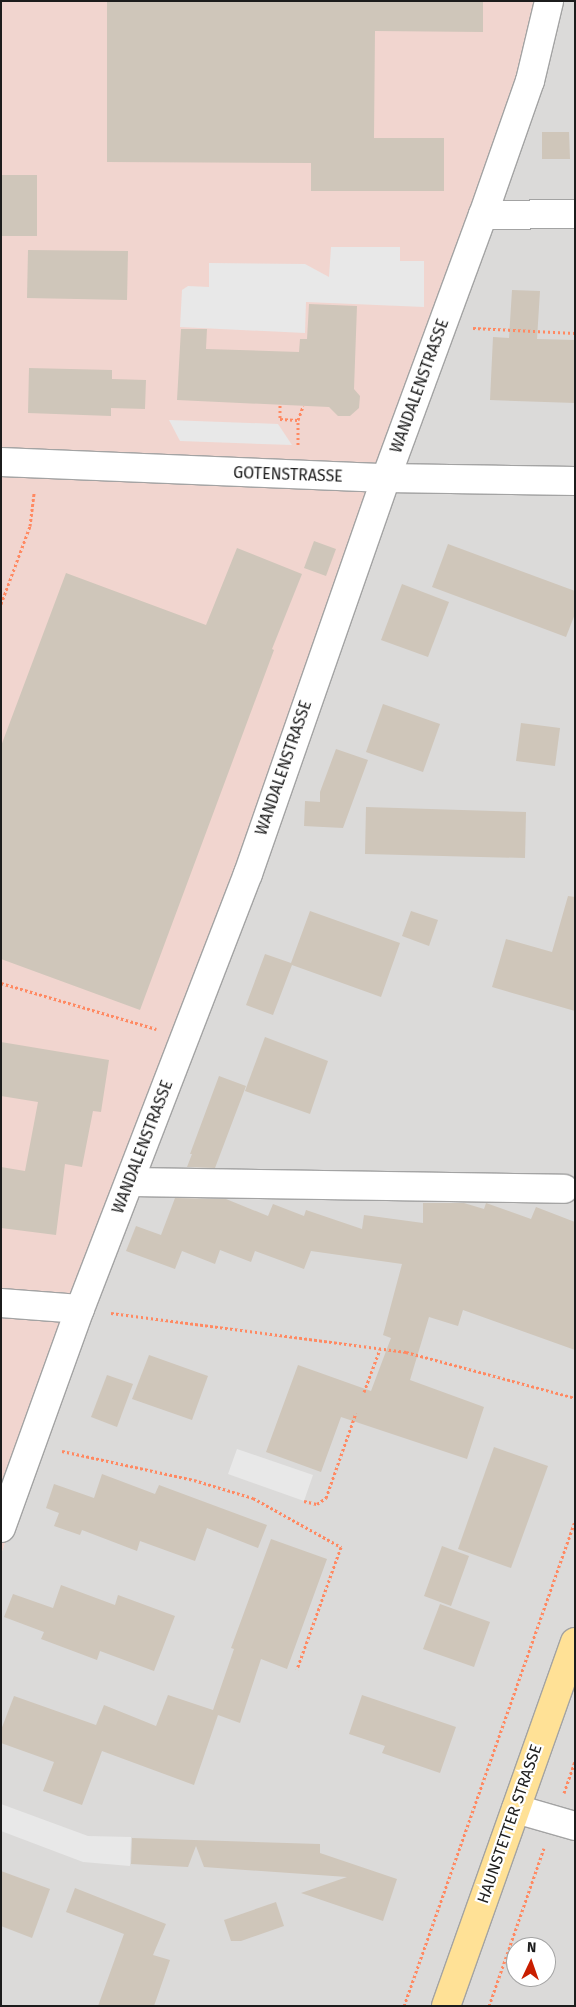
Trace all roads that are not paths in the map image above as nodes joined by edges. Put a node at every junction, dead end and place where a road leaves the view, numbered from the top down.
1 (549, 1) edge
2 (575, 214) edge
3 (483, 215) junction
4 (1, 462) edge
5 (386, 478) junction
6 (575, 481) edge
7 (130, 1182) junction
8 (564, 1190) dead end
9 (1, 1303) edge
10 (80, 1309) junction
11 (1, 1528) edge
12 (575, 1642) edge
13 (516, 1808) junction
14 (564, 1823) edge
15 (446, 2006) edge

1 - 3 street, WANDALENSTRASSE
2 - 3 street
3 - 5 street, WANDALENSTRASSE
4 - 5 street, GOTENSTRASSE
5 - 6 street, GOTENSTRASSE
5 - 7 street, WANDALENSTRASSE
7 - 8 street
7 - 10 street, WANDALENSTRASSE
9 - 10 street
10 - 11 street, WANDALENSTRASSE
12 - 13 main road, HAUNSTETTER STRASSE
13 - 14 street
13 - 15 main road, HAUNSTETTER STRASSE

